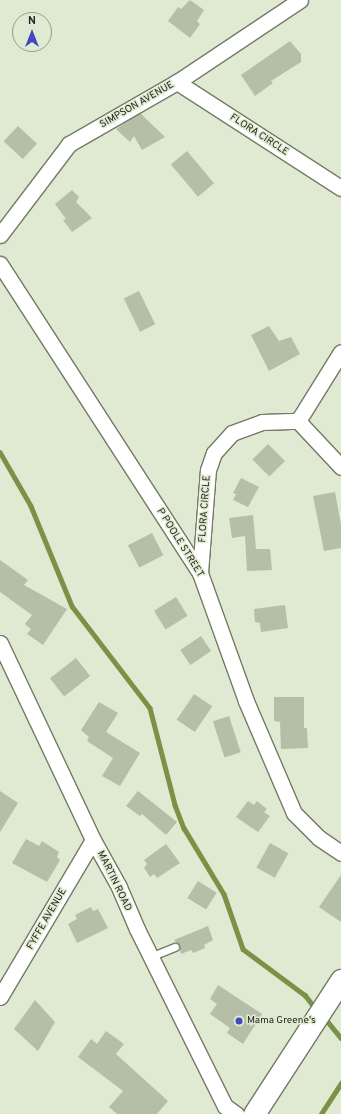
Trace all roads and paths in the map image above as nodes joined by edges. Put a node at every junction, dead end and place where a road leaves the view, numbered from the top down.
1 (300, 0) edge
2 (177, 82) junction
3 (341, 188) edge
4 (0, 235) edge
5 (0, 264) edge
6 (341, 352) edge
7 (298, 421) junction
8 (341, 467) edge
9 (200, 573) junction
10 (0, 643) edge
11 (93, 840) junction
12 (341, 853) edge
13 (175, 947) dead end
14 (150, 957) junction
15 (341, 980) edge
16 (0, 997) edge
17 (236, 1114) edge
18 (254, 1114) edge

1 - 2 street, SIMPSON AVENUE
2 - 3 street, FLORA CIRCLE
2 - 4 street, SIMPSON AVENUE
5 - 9 street, P POOLE STREET
6 - 7 street
7 - 8 street
7 - 9 street, FLORA CIRCLE
9 - 12 street, P POOLE STREET
10 - 11 street, MARTIN ROAD
11 - 14 street, MARTIN ROAD
11 - 16 street, FYFFE AVENUE
13 - 14 lane
14 - 17 street, MARTIN ROAD
15 - 18 main road

